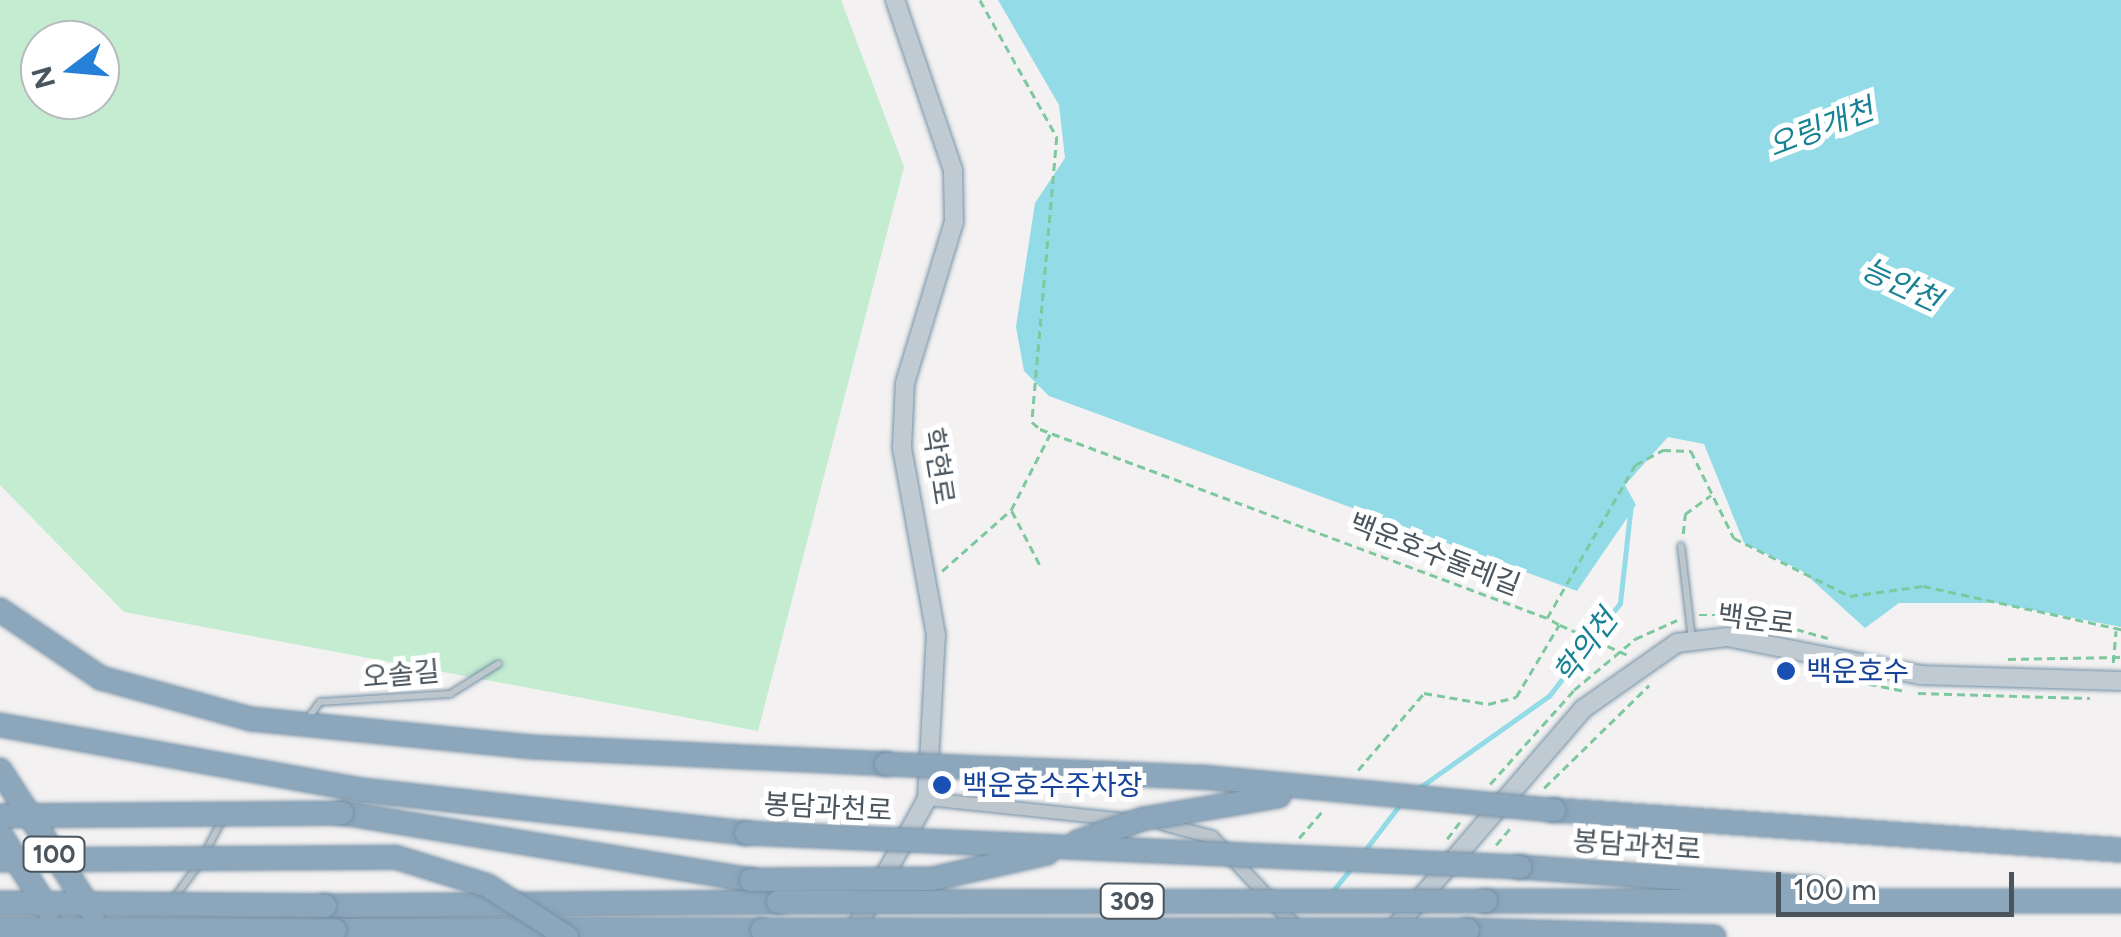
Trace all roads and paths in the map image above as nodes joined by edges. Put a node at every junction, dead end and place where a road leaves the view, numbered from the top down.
1 (895, 0) edge
2 (980, 0) edge
3 (1051, 433) junction
4 (1712, 494) junction
5 (1011, 510) junction
6 (1681, 546) joint
7 (1040, 567) dead end
8 (932, 578) junction
9 (0, 610) edge
10 (1548, 617) junction
11 (1686, 617) junction
12 (1667, 624) dead end
13 (1560, 625) junction
14 (2119, 629) edge
15 (1692, 640) junction
16 (1833, 640) dead end
17 (1623, 652) dead end
18 (2114, 656) junction
19 (2121, 658) edge
20 (1996, 660) dead end
21 (498, 664) dead end
22 (2117, 680) edge
23 (308, 718) dead end
24 (0, 725) edge
25 (0, 770) edge
26 (1349, 780) dead end
27 (1308, 792) junction
28 (1336, 794) dead end
29 (926, 799) junction
30 (232, 802) dead end
31 (0, 816) edge
32 (0, 834) edge
33 (2121, 850) edge
34 (1286, 852) dead end
35 (0, 860) edge
36 (2121, 902) edge
37 (0, 903) edge
38 (2019, 903) junction
39 (0, 929) edge
40 (65, 937) edge
41 (105, 937) edge
42 (567, 937) edge
43 (850, 937) edge
44 (1307, 937) edge
45 (1387, 937) edge
46 (1714, 937) edge

1 - 8 street, 학현로
2 - 3 path, 백운호수둘레길
3 - 5 path
3 - 10 path, 백운호수둘레길
4 - 6 path
4 - 10 path, 백운호수둘레길
4 - 14 path, 백운호수둘레길
5 - 7 path
5 - 8 path
6 - 11 lane
8 - 29 street, 학현로
9 - 27 highway, bridge
10 - 13 path
11 - 12 path
11 - 15 lane
11 - 16 path
13 - 17 path
13 - 26 path
14 - 18 path
15 - 22 street, 백운로
15 - 45 street, 백운로
18 - 19 path
18 - 20 path
18 - 22 path
21 - 23 lane, 오솔길
24 - 38 highway, 봉담과천로, bridge
25 - 41 highway, 100, bridge
27 - 31 highway, bridge
27 - 33 highway, bridge
28 - 34 path
29 - 43 street, 학현로
29 - 44 street, bridge
30 - 41 lane
32 - 40 highway, 100, bridge
35 - 42 highway, bridge
36 - 38 highway, 봉담과천로 / 309
37 - 38 highway, 봉담과천로 / 309, bridge
39 - 46 highway, 309, bridge

